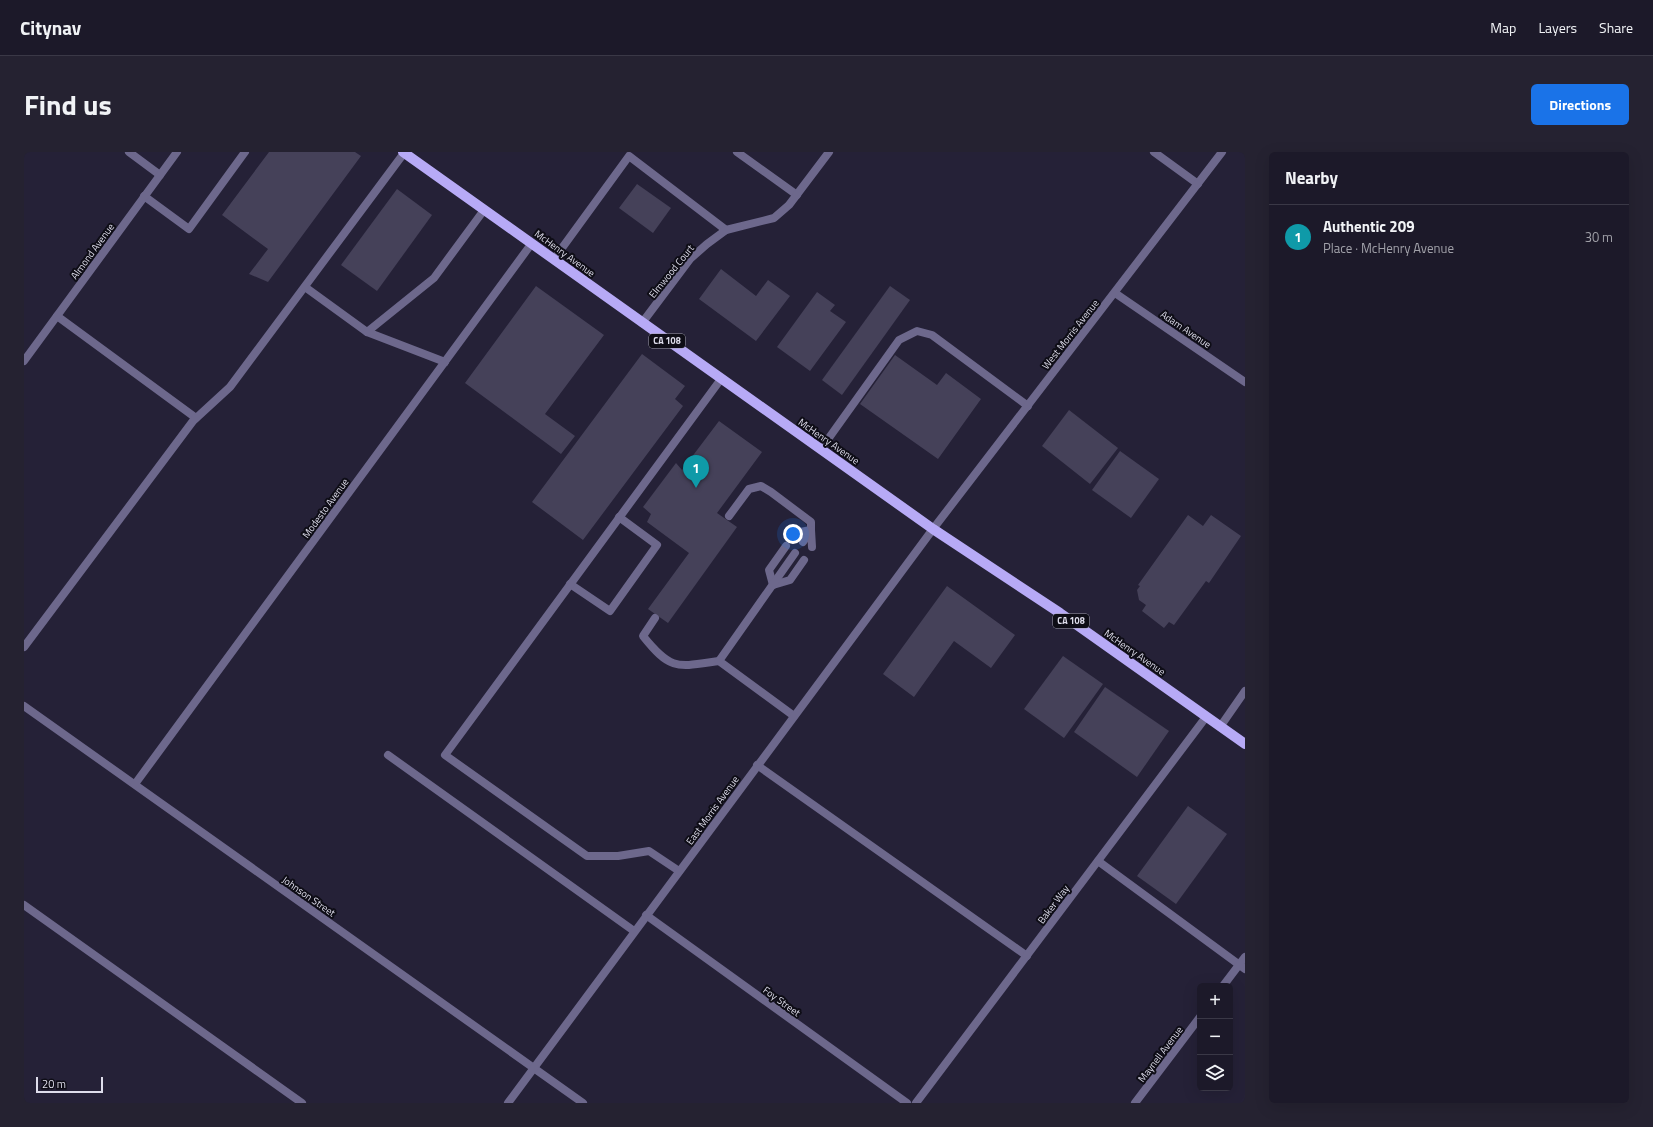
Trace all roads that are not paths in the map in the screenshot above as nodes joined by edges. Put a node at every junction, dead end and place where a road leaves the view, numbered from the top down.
1 (129, 152) edge
2 (177, 152) edge
3 (245, 152) edge
4 (403, 152) edge
5 (737, 152) edge
6 (829, 152) edge
7 (1154, 152) edge
8 (1222, 152) edge
9 (160, 175) junction
10 (1198, 184) junction
11 (797, 195) junction
12 (144, 196) junction
13 (484, 210) junction
14 (726, 230) junction
15 (532, 243) junction
16 (554, 259) junction
17 (305, 287) junction
18 (1115, 293) junction
19 (57, 316) junction
20 (642, 323) junction
21 (367, 332) junction
22 (24, 362) edge
23 (445, 362) junction
24 (721, 379) junction
25 (1245, 382) edge
26 (1028, 406) junction
27 (196, 418) junction
28 (821, 450) junction
29 (729, 516) dead end
30 (619, 517) junction
31 (933, 529) junction
32 (811, 530) junction
33 (795, 533) dead end
34 (803, 542) dead end
35 (786, 546) dead end
36 (812, 547) dead end
37 (795, 553) dead end
38 (804, 560) dead end
39 (570, 584) junction
40 (773, 585) junction
41 (655, 618) dead end
42 (24, 647) edge
43 (719, 661) junction
44 (1245, 691) edge
45 (24, 706) edge
46 (794, 716) junction
47 (1206, 717) junction
48 (1220, 727) junction
49 (1245, 744) edge
50 (388, 755) dead end
51 (757, 765) junction
52 (135, 784) junction
53 (1098, 861) junction
54 (679, 871) junction
55 (24, 905) edge
56 (646, 915) junction
57 (634, 931) junction
58 (1027, 956) junction
59 (1245, 957) edge
60 (1242, 967) edge
61 (1226, 983) edge
62 (1198, 1019) edge
63 (534, 1068) junction
64 (302, 1103) edge
65 (508, 1103) edge
66 (583, 1103) edge
67 (907, 1103) edge
68 (916, 1103) edge
69 (1135, 1103) edge

1 - 9 street
2 - 9 street, Almond Avenue
3 - 12 street
4 - 13 main road, McHenry Avenue / CA 108
4 - 17 street
5 - 11 street
6 - 11 street, Elmwood Court
7 - 10 street
8 - 10 street, West Morris Avenue
9 - 12 street, Almond Avenue
10 - 18 street, West Morris Avenue
11 - 14 street, Elmwood Court
12 - 19 street, Almond Avenue
13 - 15 main road, McHenry Avenue / CA 108
13 - 21 street
14 - 16 street
14 - 20 street, Elmwood Court
15 - 16 main road, McHenry Avenue / CA 108
15 - 23 street, Modesto Avenue
16 - 20 main road, McHenry Avenue / CA 108
17 - 21 street
17 - 27 street
18 - 25 street, Adam Avenue
18 - 26 street, West Morris Avenue
19 - 22 street, Almond Avenue
19 - 27 street
20 - 24 main road, McHenry Avenue / CA 108
21 - 23 street
23 - 52 street, Modesto Avenue
24 - 28 main road, McHenry Avenue / CA 108
24 - 30 street
26 - 28 street
26 - 31 street, West Morris Avenue
27 - 42 street
28 - 31 main road, McHenry Avenue / CA 108
29 - 32 street
30 - 39 street
30 - 39 street
31 - 46 street, East Morris Avenue
31 - 47 main road, McHenry Avenue / CA 108
32 - 33 street
32 - 34 street
32 - 36 street
35 - 40 street
37 - 40 street
38 - 40 street
39 - 54 street
40 - 43 street
41 - 43 street
43 - 46 street
44 - 48 street
45 - 52 street, Johnson Street
46 - 51 street, East Morris Avenue
47 - 48 main road, McHenry Avenue / CA 108
47 - 53 street, Baker Way
48 - 49 main road, McHenry Avenue / CA 108
50 - 57 street
51 - 54 street, East Morris Avenue
51 - 58 street
52 - 63 street, Johnson Street
53 - 58 street, Baker Way
53 - 60 street
54 - 56 street, East Morris Avenue
55 - 64 street
56 - 57 street, East Morris Avenue
56 - 67 street, Foy Street
57 - 63 street, East Morris Avenue
58 - 68 street, Baker Way
59 - 60 street
60 - 61 street
62 - 69 street, Maynell Avenue
63 - 65 street, East Morris Avenue
63 - 66 street, Johnson Street

